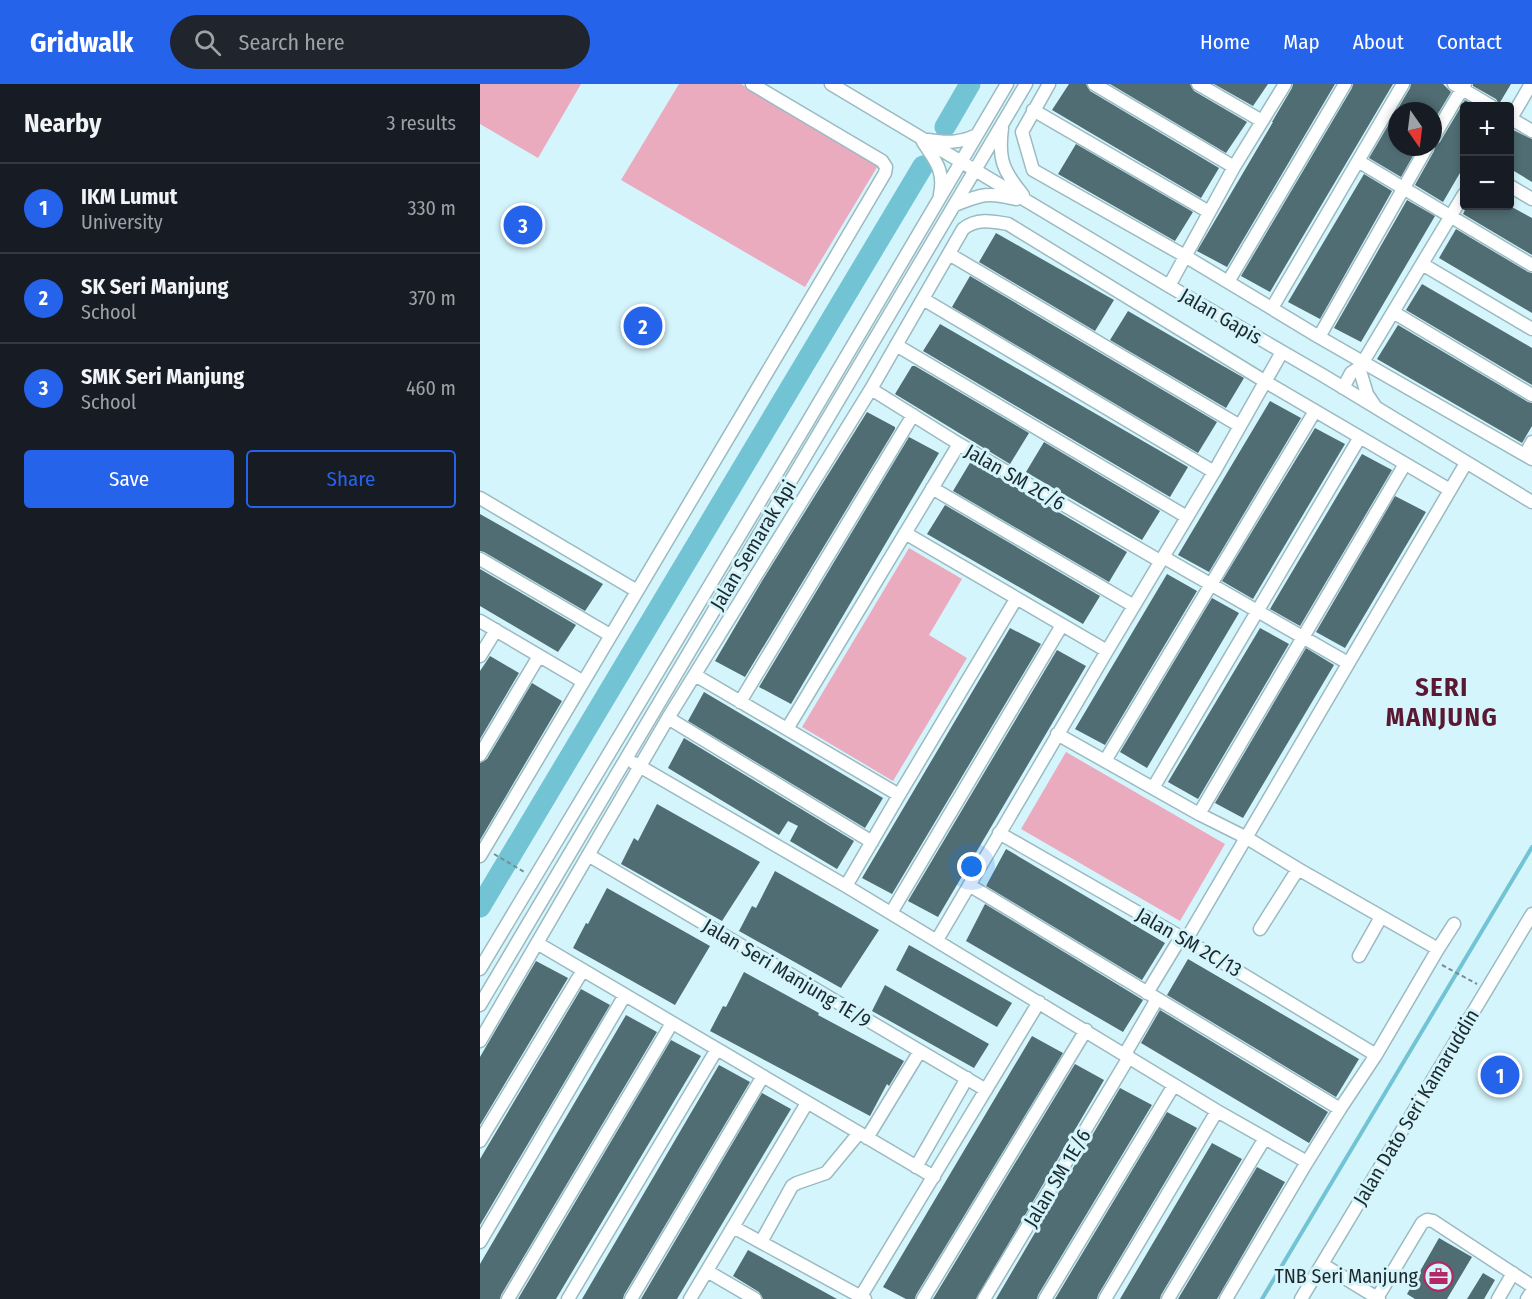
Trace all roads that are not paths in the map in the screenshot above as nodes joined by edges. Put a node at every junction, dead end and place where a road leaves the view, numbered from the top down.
1 (752, 84) edge
2 (831, 84) edge
3 (1007, 84) edge
4 (1026, 84) edge
5 (1049, 84) edge
6 (1094, 84) edge
7 (1198, 84) edge
8 (1285, 84) edge
9 (1345, 84) edge
10 (1403, 84) edge
11 (1531, 84) edge
12 (1460, 86) edge
13 (769, 88) edge
14 (1485, 102) edge
15 (1034, 110) junction
16 (1514, 112) edge
17 (1262, 121) junction
18 (1442, 121) edge
19 (1514, 121) edge
20 (1002, 124) junction
21 (1532, 131) edge
22 (977, 135) junction
23 (921, 138) junction
24 (1423, 156) edge
25 (1358, 161) junction
26 (961, 162) junction
27 (1234, 167) junction
28 (975, 170) junction
29 (1403, 188) junction
30 (1514, 189) edge
31 (1532, 199) edge
32 (939, 200) junction
33 (1460, 201) edge
34 (1029, 202) junction
35 (955, 205) junction
36 (1209, 212) junction
37 (1451, 217) junction
38 (949, 254) junction
39 (1185, 256) junction
40 (1422, 264) junction
41 (1532, 265) edge
42 (1228, 282) junction
43 (1169, 286) junction
44 (923, 299) junction
45 (1272, 308) junction
46 (1393, 312) junction
47 (1532, 329) edge
48 (1319, 336) junction
49 (896, 345) junction
50 (1282, 352) junction
51 (1359, 369) junction
52 (1324, 376) junction
53 (1266, 382) junction
54 (871, 389) junction
55 (1347, 390) junction
56 (1532, 395) edge
57 (1377, 408) junction
58 (1315, 411) junction
59 (913, 416) junction
60 (1240, 426) junction
61 (1359, 437) junction
62 (1532, 442) edge
63 (959, 444) junction
64 (1528, 457) edge
65 (1466, 463) junction
66 (1405, 464) junction
67 (1214, 472) junction
68 (932, 488) junction
69 (1450, 490) junction
70 (480, 498) edge
71 (1532, 502) edge
72 (1187, 517) junction
73 (904, 533) junction
74 (480, 559) edge
75 (1162, 559) junction
76 (1211, 584) junction
77 (637, 591) junction
78 (1016, 599) junction
79 (1134, 606) junction
80 (1257, 611) junction
81 (480, 621) edge
82 (1062, 625) junction
83 (496, 630) junction
84 (610, 635) junction
85 (1303, 637) junction
86 (1107, 651) junction
87 (480, 656) edge
88 (539, 656) junction
89 (1348, 663) junction
90 (695, 675) junction
91 (582, 681) junction
92 (740, 702) junction
93 (668, 718) junction
94 (787, 729) junction
95 (1057, 734) junction
96 (612, 749) junction
97 (480, 755) edge
98 (626, 758) junction
99 (1105, 761) junction
100 (640, 766) junction
101 (1153, 788) junction
102 (898, 795) junction
103 (1199, 814) junction
104 (999, 833) junction
105 (1247, 838) junction
106 (872, 842) junction
107 (481, 850) edge
108 (588, 855) junction
109 (1298, 869) junction
110 (969, 885) junction
111 (846, 886) junction
112 (891, 913) junction
113 (1532, 914) edge
114 (1381, 917) junction
115 (1454, 924) dead end
116 (1260, 929) dead end
117 (1183, 938) junction
118 (937, 940) junction
119 (537, 943) junction
120 (1438, 949) junction
121 (1359, 956) dead end
122 (480, 969) edge
123 (583, 970) junction
124 (625, 995) junction
125 (1152, 996) junction
126 (1039, 1002) junction
127 (480, 1005) edge
128 (672, 1023) junction
129 (1086, 1030) junction
130 (480, 1041) edge
131 (717, 1049) junction
132 (920, 1051) junction
133 (1376, 1055) junction
134 (1127, 1056) junction
135 (763, 1076) junction
136 (967, 1078) junction
137 (1174, 1085) junction
138 (986, 1090) junction
139 (807, 1102) junction
140 (1340, 1109) junction
141 (1217, 1111) junction
142 (863, 1135) junction
143 (1265, 1138) junction
144 (480, 1141) edge
145 (1307, 1162) junction
146 (916, 1167) junction
147 (934, 1177) junction
148 (733, 1227) junction
149 (480, 1242) edge
150 (761, 1242) junction
151 (1322, 1264) junction
152 (707, 1271) junction
153 (1514, 1273) junction
154 (1532, 1286) edge
155 (1532, 1291) edge
156 (863, 1298) edge
157 (1378, 1298) edge
158 (508, 1299) edge
159 (568, 1299) edge
160 (631, 1299) edge
161 (690, 1299) edge
162 (755, 1299) edge
163 (923, 1299) edge
164 (984, 1299) edge
165 (1045, 1299) edge
166 (1105, 1299) edge
167 (1168, 1299) edge
168 (1226, 1299) edge
169 (1301, 1299) edge
170 (1498, 1299) edge
171 (1527, 1299) edge

1 - 13 street
2 - 23 street, Jalan Gapis
3 - 22 street, Jalan Semarak Api
4 - 20 street, Jalan Semarak Api
5 - 15 street
6 - 27 street
7 - 17 street
8 - 17 street
9 - 42 street
10 - 25 street
11 - 16 street
12 - 14 street
12 - 18 street
13 - 77 street
15 - 36 street
15 - 39 street
17 - 27 street
19 - 21 street
20 - 28 street, Jalan Semarak Api
20 - 34 street
22 - 23 street
22 - 26 street, Jalan Semarak Api
23 - 26 street, Jalan Gapis
23 - 32 street
24 - 29 street
25 - 29 street
25 - 45 street
26 - 28 street, Jalan Gapis
26 - 32 street, Jalan Semarak Api
27 - 36 street
28 - 34 street, Jalan Gapis
28 - 35 street, Jalan Semarak Api
29 - 37 street
29 - 48 street
30 - 31 street
32 - 96 street, Jalan Semarak Api
33 - 37 street
34 - 35 street
34 - 43 street, Jalan Gapis
35 - 98 street, Jalan Semarak Api
36 - 39 street
37 - 40 street
37 - 41 street
38 - 44 street
38 - 53 street
38 - 60 street
39 - 42 street
39 - 43 street
40 - 46 street
40 - 47 street
42 - 45 street
43 - 50 street, Jalan Gapis
44 - 49 street
44 - 67 street
45 - 48 street
46 - 51 street
46 - 56 street
48 - 51 street
49 - 54 street
49 - 72 street
50 - 52 street, Jalan Gapis
50 - 53 street
51 - 52 street
51 - 55 street
51 - 57 street
51 - 64 street
52 - 55 street, Jalan Gapis
53 - 58 street
53 - 60 street
54 - 59 street, Jalan SM 2C/6
54 - 90 street
55 - 57 street, Jalan Gapis
57 - 65 street, Jalan Gapis
58 - 61 street
58 - 76 street
59 - 63 street, Jalan SM 2C/6
59 - 92 street
60 - 67 street
61 - 66 street
61 - 80 street
62 - 64 street
63 - 68 street
63 - 75 street, Jalan SM 2C/6
65 - 69 street, Jalan SM 1E/6
65 - 71 street, Jalan Gapis
66 - 69 street
66 - 85 street
67 - 72 street
68 - 73 street
68 - 79 street
69 - 89 street, Jalan SM 1E/6
70 - 77 street
72 - 75 street
73 - 78 street
73 - 94 street
74 - 84 street
75 - 76 street, Jalan SM 2C/6
75 - 79 street
76 - 80 street, Jalan SM 2C/6
76 - 99 street
77 - 84 street
78 - 82 street
78 - 102 street
79 - 86 street
80 - 85 street, Jalan SM 2C/6
80 - 101 street
81 - 83 street
82 - 86 street
82 - 112 street
83 - 87 street
83 - 88 street
84 - 91 street
85 - 89 street, Jalan SM 2C/6
85 - 103 street
86 - 95 street
88 - 91 street
88 - 97 street
89 - 105 street, Jalan SM 1E/6
90 - 92 street
90 - 93 street
91 - 107 street
92 - 94 street
93 - 100 street
93 - 106 street
94 - 102 street
95 - 99 street
95 - 104 street
96 - 98 street
96 - 122 street, Jalan Semarak Api
98 - 100 street
98 - 127 street, Jalan Semarak Api
99 - 101 street
100 - 108 street
100 - 111 street
101 - 103 street
102 - 106 street
103 - 105 street
104 - 110 street
104 - 117 street, Jalan SM 2C/13
105 - 109 street
105 - 117 street, Jalan SM 1E/6
106 - 111 street
108 - 119 street
108 - 132 street, Jalan Seri Manjung 1E/9
109 - 114 street
109 - 116 street
110 - 118 street
110 - 125 street
111 - 112 street
112 - 118 street
113 - 151 street, Jalan Dato Seri Kamaruddin
114 - 120 street
114 - 121 street
115 - 120 street
117 - 125 street, Jalan SM 1E/6
117 - 133 street, Jalan SM 2C/13
118 - 126 street
119 - 123 street
119 - 130 street
120 - 133 street
123 - 124 street
123 - 144 street
124 - 128 street
124 - 149 street
125 - 134 street, Jalan SM 1E/6
125 - 140 street
126 - 129 street
126 - 138 street
128 - 131 street
128 - 158 street
129 - 134 street
129 - 163 street
131 - 135 street
131 - 159 street
132 - 136 street, Jalan Seri Manjung 1E/9
132 - 142 street
133 - 140 street
134 - 137 street
134 - 164 street, Jalan SM 1E/6
135 - 139 street
135 - 160 street
136 - 138 street, Jalan Seri Manjung 1E/9
136 - 146 street
137 - 141 street
137 - 165 street
138 - 147 street
139 - 142 street
139 - 148 street
140 - 145 street
141 - 143 street
141 - 166 street
142 - 146 street
142 - 150 street
143 - 145 street
143 - 167 street
145 - 168 street
146 - 147 street
147 - 156 street
148 - 150 street
148 - 152 street
150 - 156 street
151 - 157 street
151 - 169 street, Jalan Dato Seri Kamaruddin
152 - 161 street
152 - 162 street
153 - 154 street
153 - 157 street
153 - 170 street
155 - 171 street

